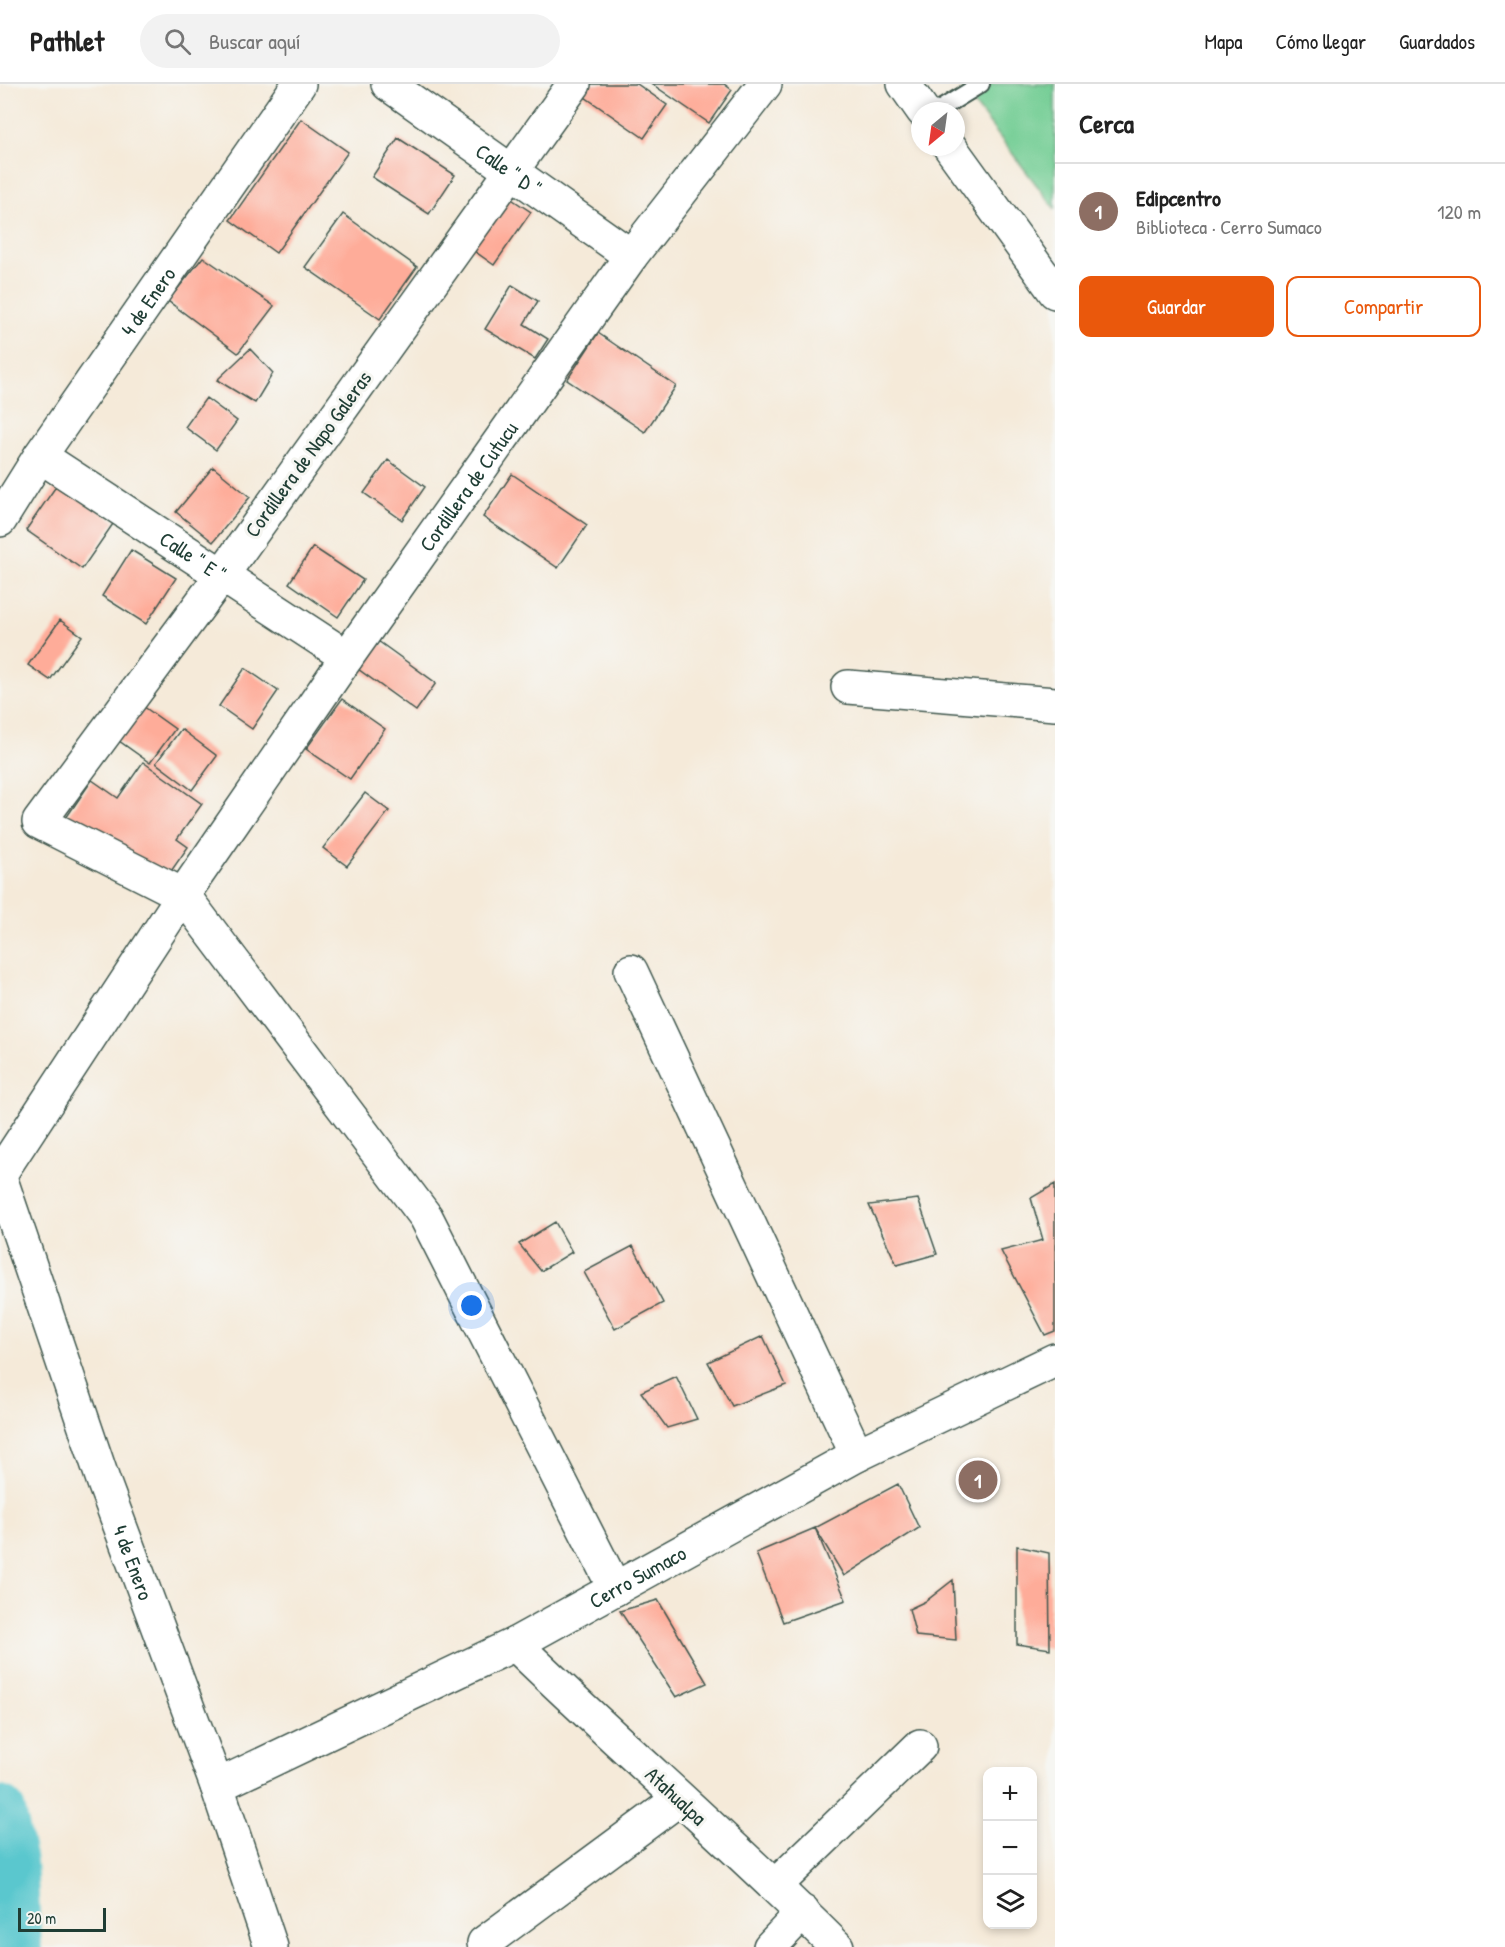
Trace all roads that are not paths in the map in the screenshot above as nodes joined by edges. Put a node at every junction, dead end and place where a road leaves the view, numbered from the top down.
1 (299, 84) edge
2 (388, 84) edge
3 (574, 84) edge
4 (765, 84) edge
5 (904, 84) edge
6 (981, 84) edge
7 (917, 102) edge
8 (952, 102) edge
9 (957, 156) edge
10 (511, 171) junction
11 (631, 256) junction
12 (1055, 292) edge
13 (40, 456) junction
14 (0, 520) edge
15 (222, 574) junction
16 (347, 657) junction
17 (848, 687) dead end
18 (1055, 704) edge
19 (183, 895) junction
20 (631, 971) dead end
21 (0, 1175) edge
22 (1055, 1360) edge
23 (857, 1455) junction
24 (615, 1589) junction
25 (515, 1644) junction
26 (920, 1746) dead end
27 (217, 1786) junction
28 (679, 1799) junction
29 (775, 1886) junction
30 (803, 1912) junction
31 (484, 1943) dead end
32 (271, 1947) edge
33 (770, 1947) edge
34 (837, 1947) edge

1 - 13 main road, 4 de Enero
2 - 10 main road, Calle " D "
3 - 10 main road, Cordillera de Napo Galeras
4 - 11 main road, Cordillera de Cutucu
5 - 7 main road
6 - 8 lane
9 - 12 main road
10 - 11 main road, Calle " D "
10 - 15 main road, Cordillera de Napo Galeras
11 - 16 main road, Cordillera de Cutucu
13 - 14 main road, 4 de Enero
13 - 15 main road, Calle " E "
15 - 16 main road, Calle " E "
15 - 19 main road, Cordillera de Napo Galeras
16 - 19 main road, Cordillera de Cutucu
17 - 18 main road
19 - 21 main road, Cordillera de Cutucu
19 - 24 main road
20 - 23 main road
21 - 27 main road, 4 de Enero
22 - 23 main road, Cerro Sumaco
23 - 24 main road, Cerro Sumaco
24 - 25 main road, Cerro Sumaco
25 - 27 main road, Cerro Sumaco
25 - 28 main road, Atahualpa
26 - 29 main road
27 - 32 main road, 4 de Enero
28 - 29 main road, Atahualpa
28 - 31 main road
29 - 30 main road, Atahualpa
30 - 33 main road
30 - 34 main road, Atahualpa

